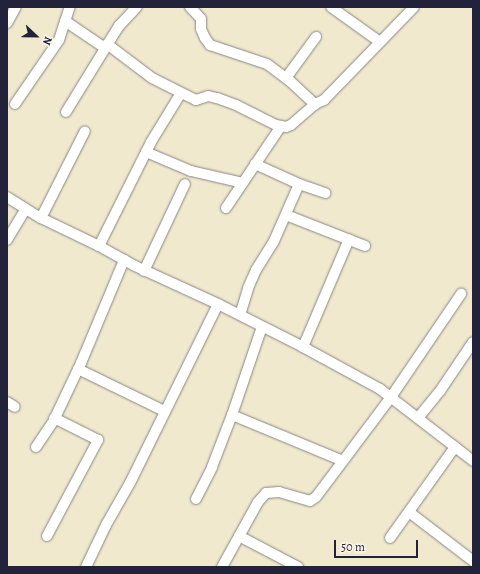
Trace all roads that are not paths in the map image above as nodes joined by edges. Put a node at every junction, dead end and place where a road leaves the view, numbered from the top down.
1 (16, 7) edge
2 (70, 7) edge
3 (137, 7) edge
4 (190, 7) edge
5 (331, 7) edge
6 (414, 7) edge
7 (65, 21) junction
8 (7, 22) edge
9 (316, 37) dead end
10 (380, 42) junction
11 (106, 46) junction
12 (286, 78) junction
13 (181, 93) junction
14 (15, 104) dead end
15 (315, 104) junction
16 (66, 112) dead end
17 (281, 126) junction
18 (85, 131) dead end
19 (146, 152) junction
20 (256, 164) junction
21 (243, 183) junction
22 (185, 184) dead end
23 (299, 184) junction
24 (325, 193) dead end
25 (7, 197) edge
26 (226, 208) dead end
27 (25, 210) junction
28 (286, 215) junction
29 (41, 218) junction
30 (349, 239) junction
31 (7, 240) edge
32 (100, 246) junction
33 (365, 246) dead end
34 (124, 260) junction
35 (144, 271) junction
36 (461, 294) dead end
37 (218, 304) junction
38 (240, 315) junction
39 (262, 327) junction
40 (473, 342) edge
41 (303, 347) junction
42 (78, 369) junction
43 (391, 397) junction
44 (164, 411) junction
45 (232, 415) junction
46 (54, 418) junction
47 (418, 418) junction
48 (455, 447) junction
49 (36, 448) dead end
50 (343, 461) junction
51 (473, 461) edge
52 (196, 499) dead end
53 (409, 512) junction
54 (47, 536) dead end
55 (239, 536) junction
56 (390, 538) dead end
57 (473, 561) edge
58 (86, 567) edge
59 (222, 567) edge
60 (298, 567) edge

1 - 8 street
2 - 7 street
3 - 11 street
4 - 12 street
5 - 10 street
6 - 10 street
7 - 11 street
7 - 14 street
9 - 12 street
10 - 15 street
11 - 13 street
11 - 16 street
12 - 15 street
13 - 17 street
13 - 19 street
15 - 17 street
17 - 20 street
18 - 29 street
19 - 21 street
19 - 32 street
20 - 21 street
20 - 23 street
21 - 26 street
22 - 35 street
23 - 24 street
23 - 28 street
25 - 27 street
27 - 29 street
27 - 31 street
28 - 30 street
28 - 38 street
29 - 32 street
30 - 33 street
30 - 41 street
32 - 34 street
34 - 35 street
34 - 42 street
35 - 37 street
36 - 43 street
37 - 38 street
37 - 44 street
38 - 39 street
39 - 41 street
39 - 45 street
40 - 47 street
41 - 43 street
42 - 44 street
42 - 46 street
43 - 47 street
43 - 50 street
44 - 58 street
45 - 50 street
45 - 52 street
46 - 49 street
46 - 54 street
47 - 48 street
48 - 51 street
48 - 53 street
50 - 55 street
53 - 56 street
53 - 57 street
55 - 59 street
55 - 60 street

